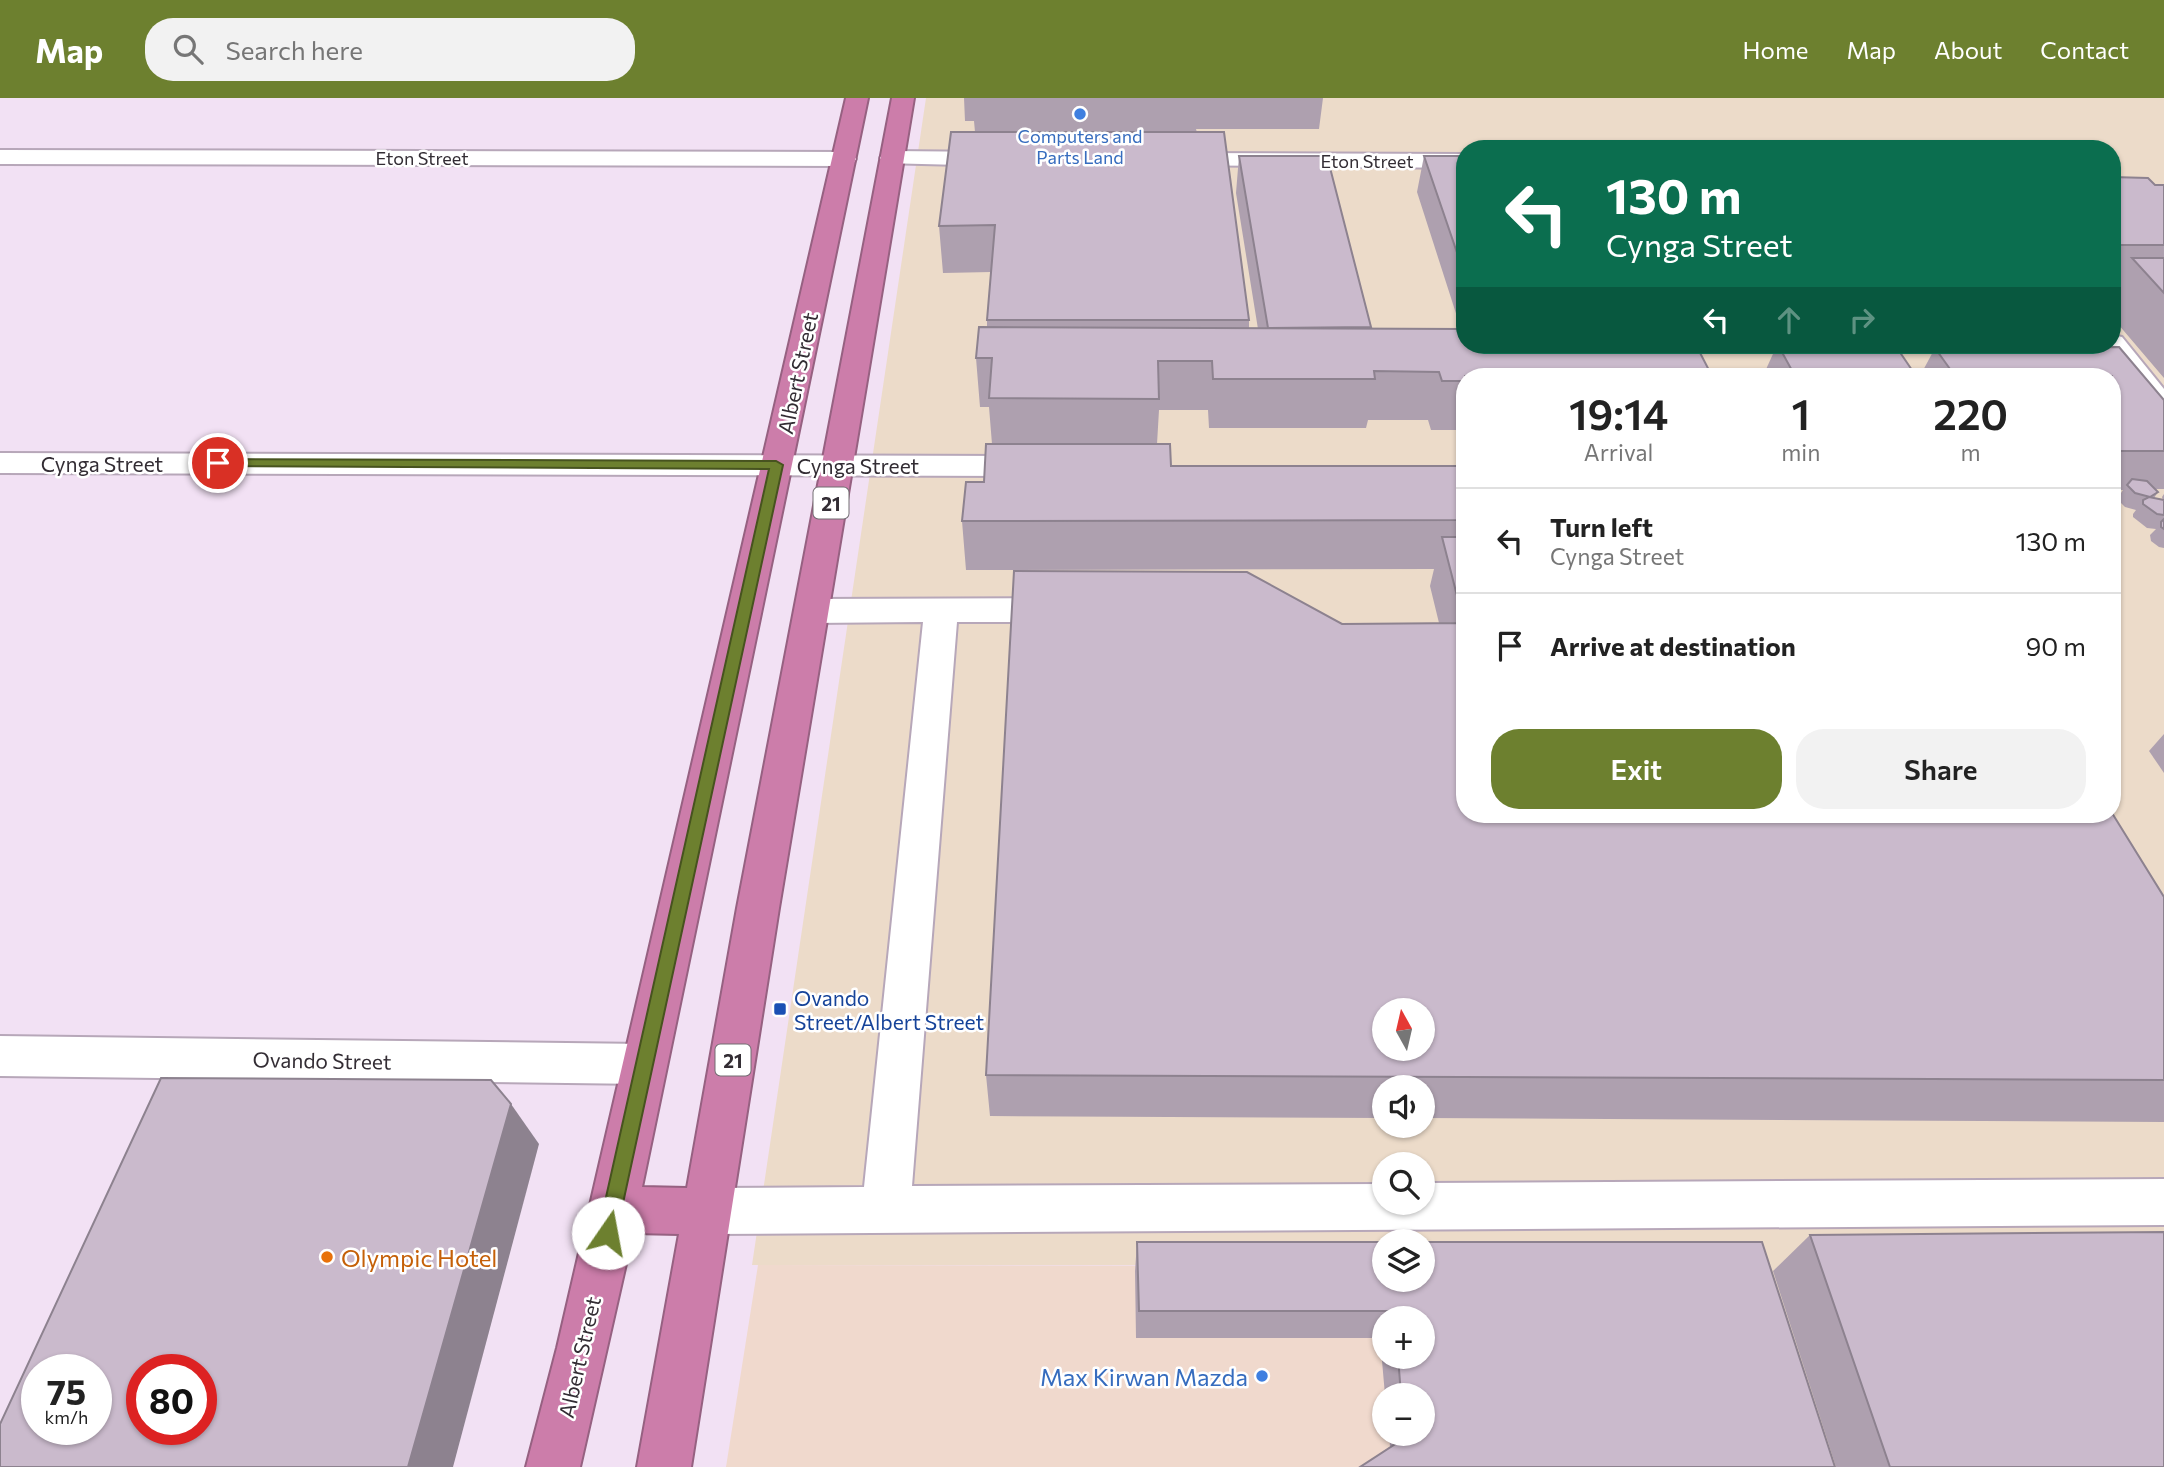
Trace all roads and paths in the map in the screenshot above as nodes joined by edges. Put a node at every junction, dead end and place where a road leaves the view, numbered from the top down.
1 (857, 98) edge
2 (903, 98) edge
3 (0, 157) edge
4 (892, 158) junction
5 (844, 159) junction
6 (1022, 159) edge
7 (1146, 160) edge
8 (1456, 161) edge
9 (2121, 354) edge
10 (2164, 409) edge
11 (0, 463) edge
12 (776, 465) junction
13 (838, 465) junction
14 (1067, 467) edge
15 (1091, 610) edge
16 (812, 611) junction
17 (941, 611) junction
18 (0, 1056) edge
19 (645, 1064) junction
20 (2164, 1202) edge
21 (613, 1210) junction
22 (886, 1210) junction
23 (707, 1211) junction
24 (553, 1467) edge
25 (664, 1467) edge

1 - 5 highway, Albert Street
2 - 4 highway, 21
3 - 5 street, Eton Street
4 - 5 highway
4 - 6 street
4 - 13 highway, 21
5 - 12 highway, Albert Street
7 - 8 street, Eton Street
9 - 10 street
11 - 12 street, Cynga Street
12 - 13 street, Cynga Street
12 - 19 highway, Albert Street
13 - 14 street, Cynga Street
13 - 16 highway, 21
15 - 17 street
16 - 17 street
16 - 23 highway, 21
17 - 22 street
18 - 19 street, Ovando Street
19 - 21 highway, Albert Street
20 - 22 street
21 - 23 highway
21 - 24 highway, Albert Street
22 - 23 street
23 - 25 highway, 21

